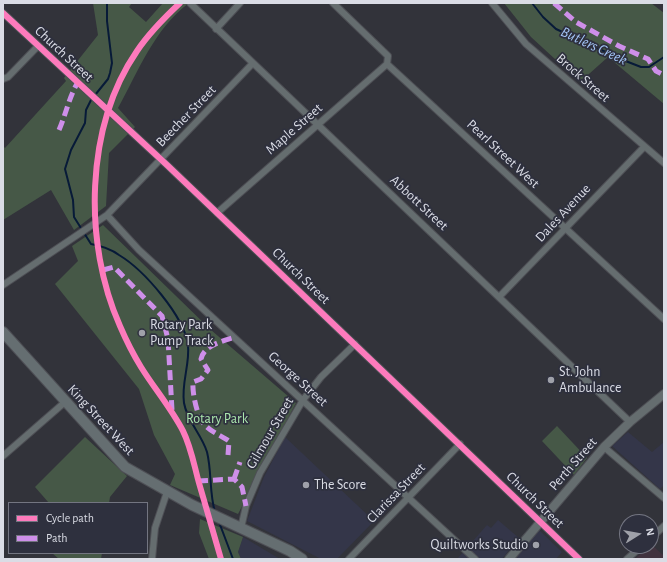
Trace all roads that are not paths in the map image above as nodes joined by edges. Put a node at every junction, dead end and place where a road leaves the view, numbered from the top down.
1 (190, 3) edge
2 (240, 3) edge
3 (333, 3) edge
4 (492, 3) edge
5 (3, 13) edge
6 (216, 29) junction
7 (38, 46) junction
8 (252, 63) junction
9 (387, 64) junction
10 (3, 79) edge
11 (318, 125) junction
12 (644, 147) junction
13 (161, 159) junction
14 (664, 163) edge
15 (217, 213) junction
16 (107, 215) junction
17 (566, 228) junction
18 (3, 285) edge
19 (500, 296) junction
20 (664, 319) edge
21 (3, 332) edge
22 (355, 344) junction
23 (664, 394) edge
24 (303, 400) junction
25 (65, 402) junction
26 (630, 422) junction
27 (460, 444) junction
28 (604, 447) junction
29 (3, 456) edge
30 (167, 492) junction
31 (409, 497) junction
32 (664, 498) edge
33 (540, 522) junction
34 (241, 528) junction
35 (152, 559) edge
36 (302, 559) edge
37 (349, 559) edge
38 (475, 559) edge
39 (510, 559) edge
40 (579, 559) edge

1 - 6 street, Abbott Street
2 - 6 street
3 - 9 street, Pearl Street West
4 - 12 street, Brock Street
5 - 7 street, Church Street
6 - 8 street, Abbott Street
7 - 10 street
7 - 13 street, Church Street
8 - 11 street, Abbott Street
8 - 13 street, Beecher Street
9 - 11 street, Maple Street
9 - 17 street, Pearl Street West
11 - 15 street, Maple Street
11 - 19 street, Abbott Street
12 - 14 street, Brock Street
12 - 17 street, Dales Avenue
13 - 15 street, Church Street
13 - 16 street, Beecher Street
15 - 22 street, Church Street
16 - 18 street, Beecher Street
16 - 24 street, George Street
17 - 19 street, Dales Avenue
17 - 20 street, Pearl Street West
19 - 26 street, Abbott Street
21 - 25 main road, King Street West
22 - 24 street, Gilmour Street
22 - 27 street, Church Street
23 - 26 street, Perth Street
24 - 31 street, George Street
24 - 34 street, Gilmour Street
25 - 29 street
25 - 30 main road, King Street West
26 - 28 street, Perth Street
27 - 31 street, Clarissa Street
27 - 33 street, Church Street
28 - 32 street
28 - 33 street, Perth Street
30 - 34 main road, King Street West
30 - 35 street
31 - 37 street, Clarissa Street
31 - 38 street, George Street
33 - 39 street, Perth Street
33 - 40 street, Church Street
34 - 36 main road, King Street West

